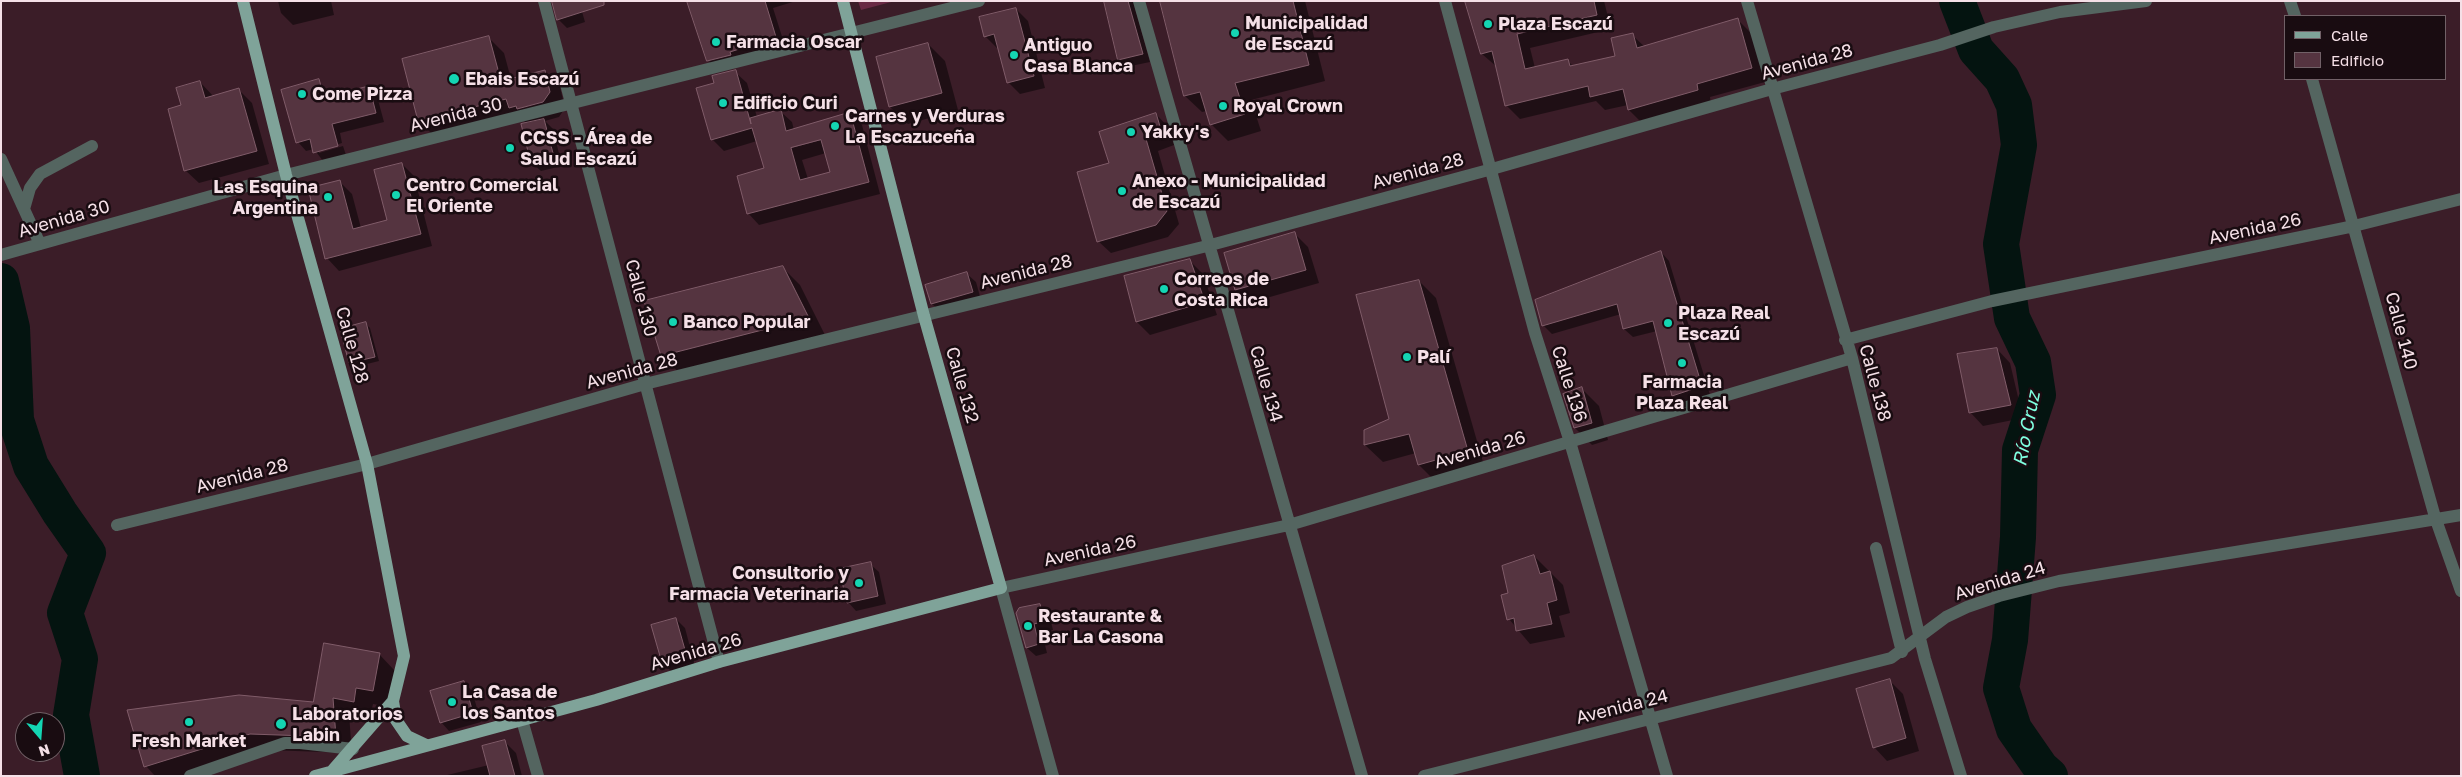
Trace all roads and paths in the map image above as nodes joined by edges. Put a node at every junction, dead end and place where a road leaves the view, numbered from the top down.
1 (243, 1) edge
2 (544, 1) edge
3 (843, 1) edge
4 (979, 1) edge
5 (1139, 1) edge
6 (1446, 1) edge
7 (1748, 1) edge
8 (2146, 1) edge
9 (2290, 1) edge
10 (2295, 15) edge
11 (852, 33) junction
12 (2312, 80) edge
13 (1772, 89) junction
14 (572, 105) junction
15 (92, 146) dead end
16 (1, 159) edge
17 (1492, 169) junction
18 (286, 174) junction
19 (2461, 199) edge
20 (24, 209) junction
21 (2354, 226) junction
22 (40, 244) junction
23 (1208, 246) junction
24 (1, 255) edge
25 (924, 316) junction
26 (1845, 340) junction
27 (1852, 358) junction
28 (645, 384) junction
29 (1570, 442) junction
30 (367, 464) junction
31 (2461, 514) edge
32 (2435, 517) junction
33 (117, 524) dead end
34 (1289, 525) junction
35 (1876, 548) dead end
36 (1001, 588) junction
37 (2461, 591) edge
38 (1921, 636) junction
39 (1902, 652) junction
40 (719, 662) junction
41 (393, 701) junction
42 (1650, 718) junction
43 (522, 720) junction
44 (426, 745) junction
45 (353, 748) junction
46 (331, 773) edge
47 (190, 776) edge
48 (314, 776) edge
49 (538, 776) edge
50 (1053, 776) edge
51 (1362, 776) edge
52 (1424, 776) edge
53 (1666, 776) edge
54 (1961, 776) edge

1 - 18 main road, Calle 128
2 - 14 street, Calle 130
3 - 11 main road, Calle 132
4 - 11 street, Avenida 30
5 - 23 street, Calle 134
6 - 17 street, Calle 136
7 - 13 street, Calle 138
8 - 13 street, Avenida 28
9 - 10 street
11 - 14 street, Avenida 30
11 - 25 main road, Calle 132
12 - 21 street, Calle 140
13 - 17 street, Avenida 28
13 - 26 street, Calle 138
14 - 18 street, Avenida 30
14 - 28 street, Calle 130
15 - 20 street
16 - 20 street
17 - 23 street, Avenida 28
17 - 29 street, Calle 136
18 - 22 street, Avenida 30
18 - 30 main road, Calle 128
19 - 21 street, Avenida 26
20 - 22 street
21 - 26 street, Avenida 26
21 - 32 street, Calle 140
22 - 24 street, Avenida 30
23 - 25 street, Avenida 28
23 - 34 street, Calle 134
25 - 28 street, Avenida 28
25 - 36 main road, Calle 132
26 - 27 street, Calle 138
27 - 29 street, Avenida 26
27 - 38 street, Calle 138
28 - 30 street, Avenida 28
28 - 40 street, Calle 130
29 - 34 street, Avenida 26
29 - 42 street, Calle 136
30 - 33 street, Avenida 28
30 - 41 main road, Calle 128
31 - 32 street, Avenida 24
32 - 37 street, Calle 140
32 - 38 street, Avenida 24
34 - 36 street, Avenida 26
34 - 51 street, Calle 134
35 - 39 street
36 - 40 main road, Avenida 26
36 - 50 street, Calle 132
38 - 39 street, Avenida 24
38 - 54 street, Calle 138
39 - 42 street, Avenida 24
40 - 43 main road, Avenida 26
41 - 44 main road
41 - 45 main road
42 - 52 street, Avenida 24
42 - 53 street, Calle 136
43 - 44 main road, Avenida 26
43 - 49 street
44 - 46 main road, Avenida 26
45 - 46 main road
45 - 47 street
46 - 48 main road, Avenida 26

